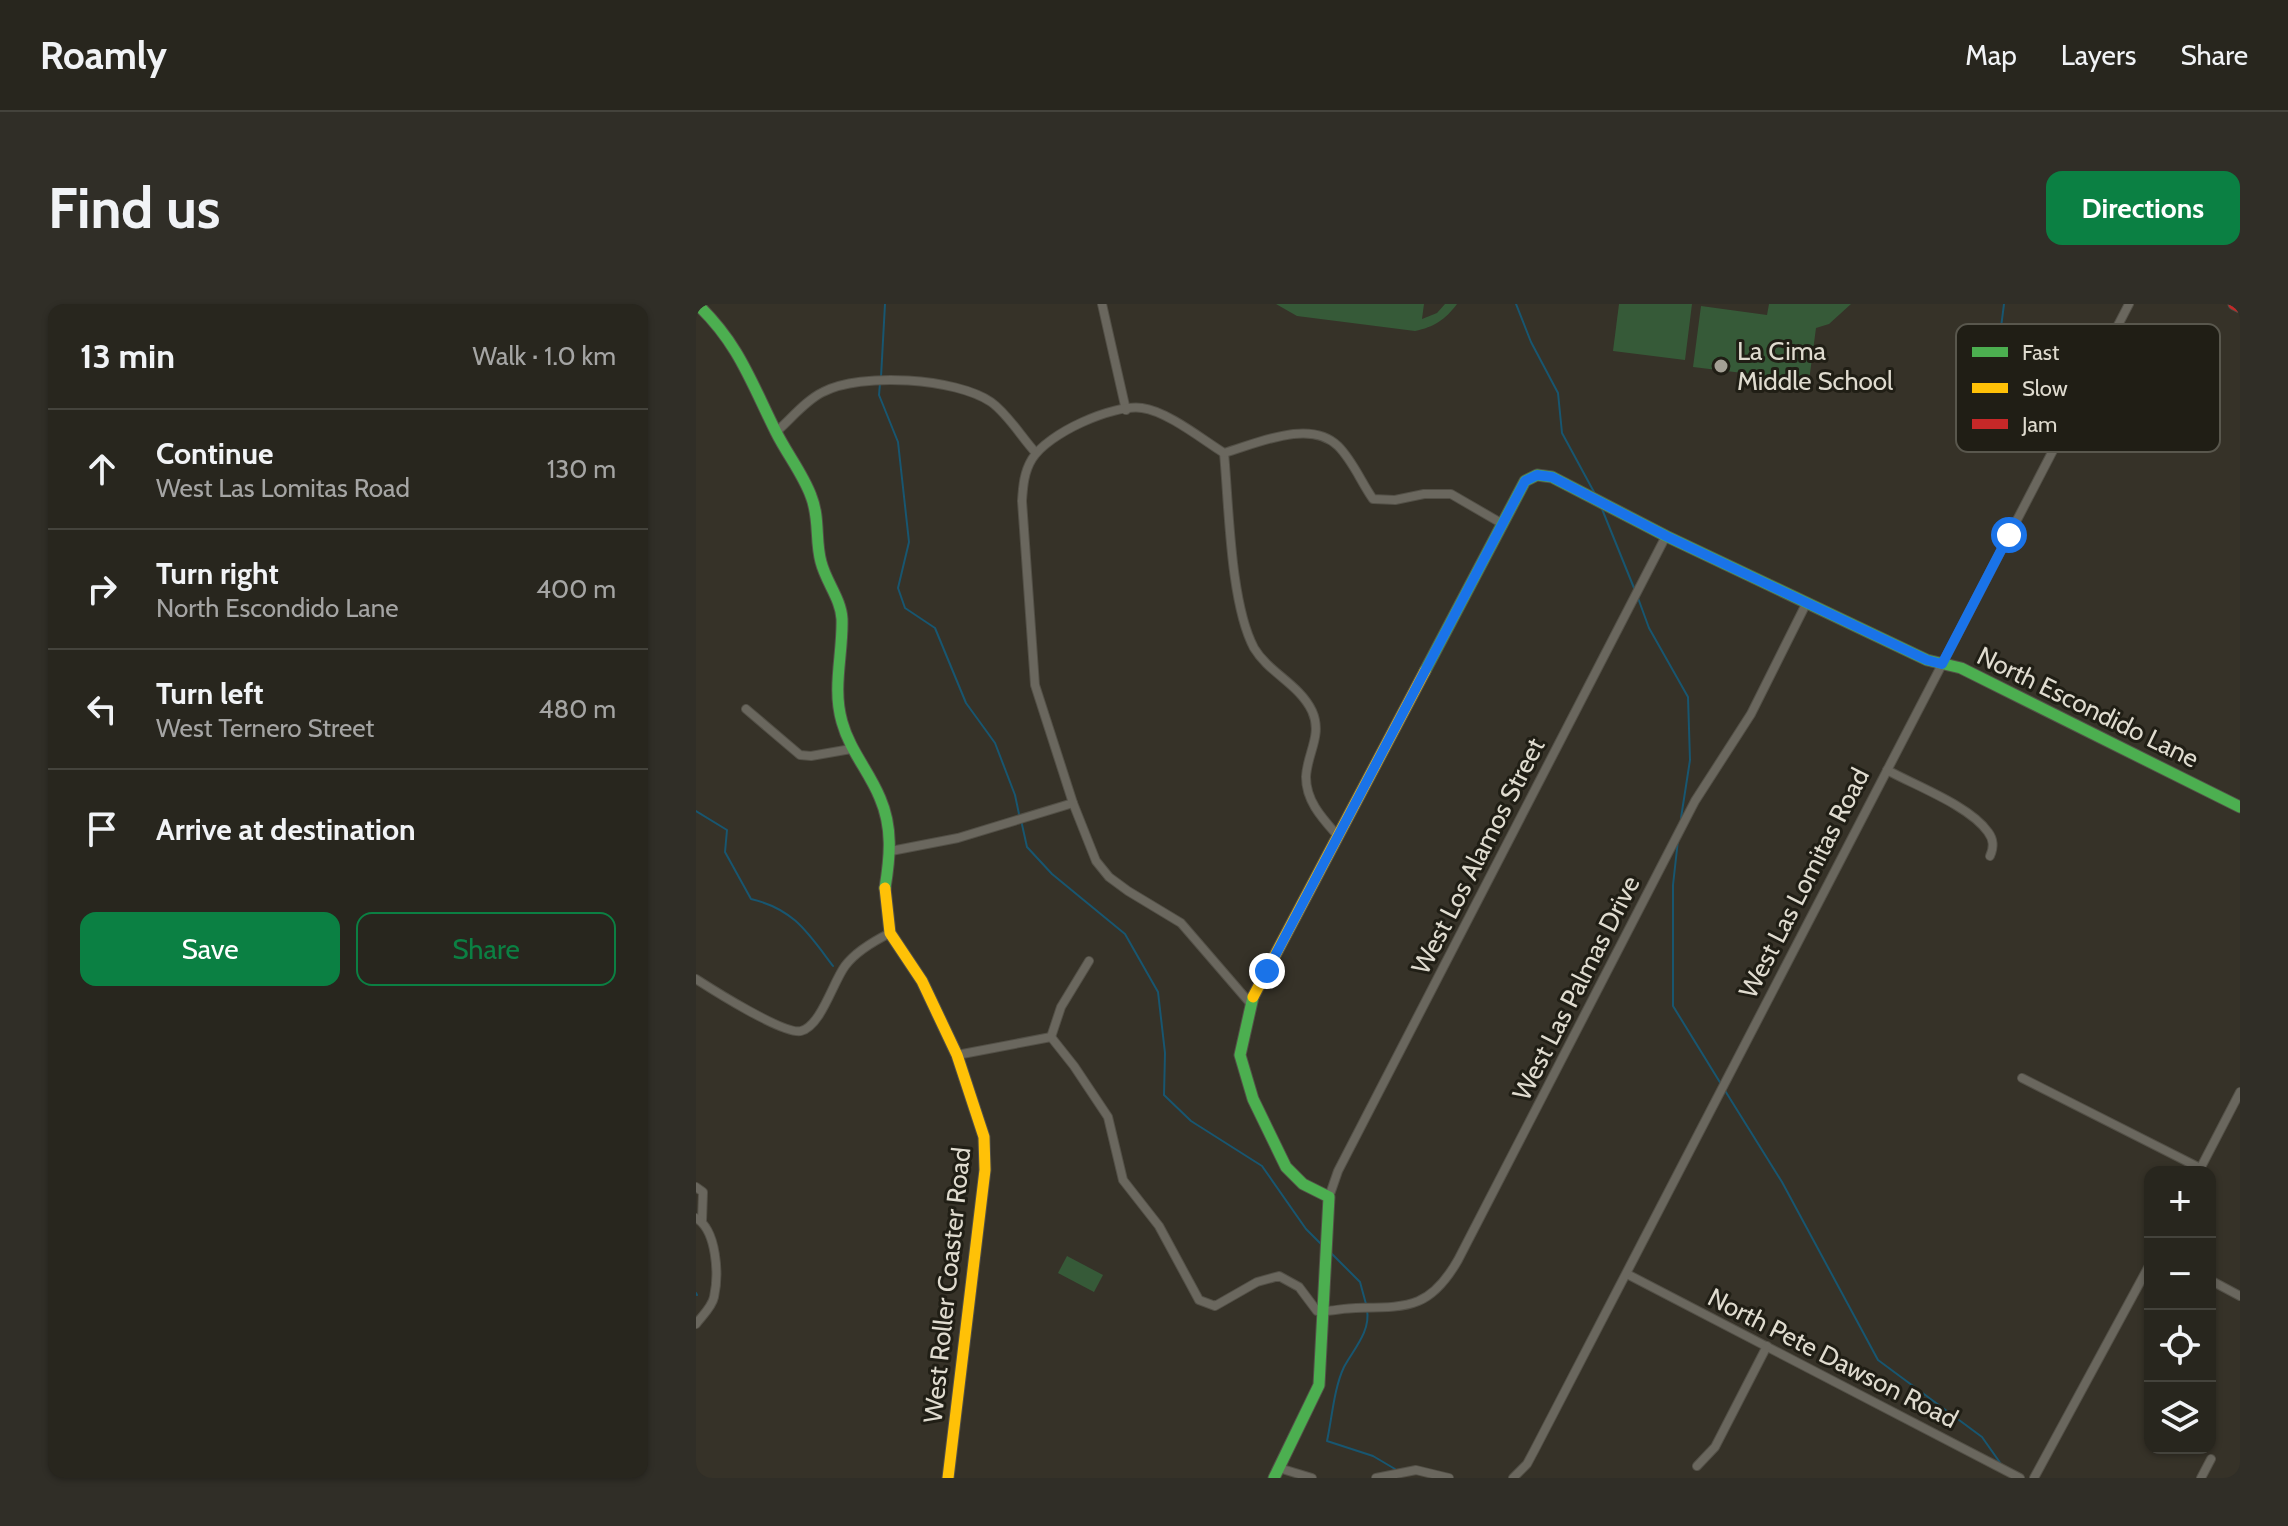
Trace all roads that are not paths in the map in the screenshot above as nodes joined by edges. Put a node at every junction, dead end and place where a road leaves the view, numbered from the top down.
1 (697, 304) edge
2 (1102, 304) edge
3 (2129, 304) edge
4 (2234, 304) edge
5 (2240, 307) edge
6 (2119, 324) edge
7 (1128, 409) junction
8 (776, 432) junction
9 (2052, 452) edge
10 (1036, 453) junction
11 (1224, 453) junction
12 (1501, 523) junction
13 (1666, 536) junction
14 (1807, 602) junction
15 (1942, 664) junction
16 (746, 709) dead end
17 (851, 749) junction
18 (1887, 770) junction
19 (1073, 803) junction
20 (2240, 807) edge
21 (1337, 835) junction
22 (891, 851) junction
23 (1990, 856) dead end
24 (890, 933) junction
25 (1089, 961) dead end
26 (696, 979) edge
27 (1250, 1003) junction
28 (1051, 1037) junction
29 (957, 1055) junction
30 (2022, 1078) dead end
31 (2240, 1092) edge
32 (2191, 1166) edge
33 (2201, 1166) edge
34 (696, 1187) edge
35 (1329, 1197) junction
36 (699, 1219) edge
37 (1627, 1274) junction
38 (2144, 1275) edge
39 (2216, 1283) edge
40 (2240, 1296) edge
41 (1325, 1312) junction
42 (696, 1324) edge
43 (1767, 1346) junction
44 (2211, 1459) dead end
45 (1697, 1466) dead end
46 (1276, 1473) edge
47 (948, 1478) edge
48 (1312, 1478) edge
49 (1376, 1478) edge
50 (1449, 1478) edge
51 (1513, 1478) edge
52 (2020, 1478) edge
53 (2034, 1478) edge
54 (2201, 1478) edge

1 - 8 street, West Roller Coaster Road
2 - 7 street
3 - 6 street, West Las Lomitas Road
4 - 5 street
7 - 10 street
7 - 11 street
8 - 10 street
8 - 17 street, West Roller Coaster Road
9 - 15 street, West Las Lomitas Road
10 - 19 street
11 - 12 street
11 - 21 street
12 - 13 street, North Escondido Lane
12 - 21 street
13 - 14 street, North Escondido Lane
13 - 35 street, West Los Alamos Street
14 - 15 street, North Escondido Lane
14 - 41 street, West Las Palmas Drive
15 - 18 street, West Las Lomitas Road
15 - 20 street, North Escondido Lane
16 - 17 street
17 - 22 street, West Roller Coaster Road
18 - 23 street
18 - 37 street, West Las Lomitas Road
19 - 22 street
19 - 27 street
21 - 27 street
22 - 24 street, West Roller Coaster Road
24 - 26 street
24 - 29 street, West Roller Coaster Road
25 - 28 street
27 - 35 street
28 - 29 street
28 - 41 street
29 - 47 street, West Roller Coaster Road
30 - 32 street
31 - 33 street
34 - 36 street
35 - 41 street
36 - 42 street
37 - 43 street, North Pete Dawson Road
37 - 51 street, West Las Lomitas Road
38 - 53 street
39 - 40 street
41 - 46 street
43 - 45 street
43 - 52 street, North Pete Dawson Road
44 - 54 street
46 - 48 street
49 - 50 street

